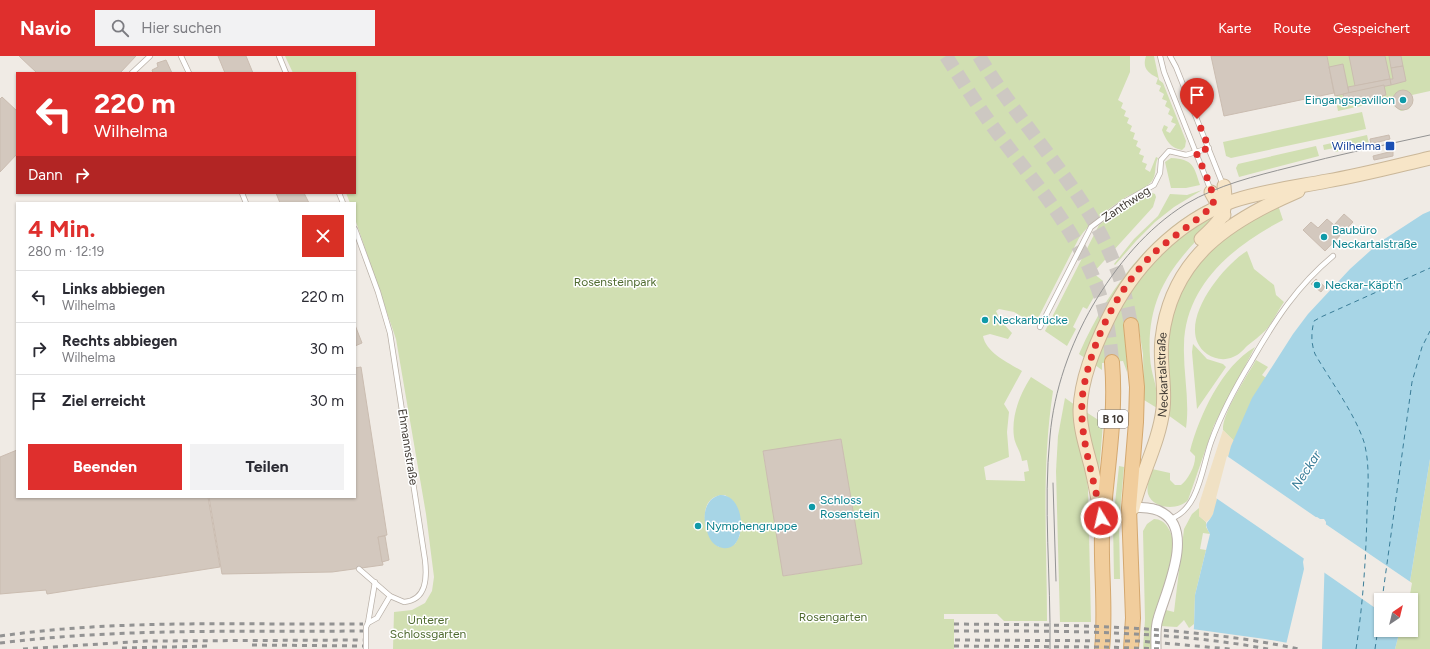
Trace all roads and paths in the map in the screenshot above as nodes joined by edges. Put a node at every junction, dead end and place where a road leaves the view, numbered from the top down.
1 (150, 56) edge
2 (181, 56) edge
3 (279, 56) edge
4 (1160, 56) edge
5 (1170, 56) edge
6 (133, 72) edge
7 (189, 72) edge
8 (286, 72) edge
9 (1209, 148) junction
10 (1196, 152) junction
11 (1430, 158) edge
12 (1328, 181) junction
13 (1224, 186) junction
14 (1251, 196) junction
15 (1218, 203) junction
16 (1246, 217) junction
17 (356, 232) edge
18 (1333, 256) dead end
19 (1131, 325) tunnel mouth
20 (1040, 327) dead end
21 (1112, 362) tunnel mouth
22 (1162, 377) junction
23 (1134, 507) junction
24 (1170, 519) junction
25 (1102, 534) junction
26 (1130, 535) junction
27 (359, 569) dead end
28 (375, 582) junction
29 (390, 596) junction
30 (368, 623) junction
31 (366, 649) edge
32 (1102, 649) edge
33 (1131, 649) edge
34 (1156, 649) edge

1 - 6 lane
2 - 7 lane
3 - 8 lane
4 - 10 lane
5 - 9 lane
9 - 10 lane, Zanthweg
9 - 13 lane
10 - 15 lane
10 - 20 lane, Zanthweg
11 - 12 main road, Neckartalstraße
12 - 14 main road, Neckartalstraße
12 - 16 main road, Neckartalstraße
13 - 14 main road
13 - 15 main road
14 - 15 main road, Neckartalstraße
15 - 16 main road
15 - 22 main road
15 - 25 main road, Neckartalstraße
16 - 22 main road, Neckartalstraße
17 - 29 lane, Ehmannstraße
18 - 24 lane
19 - 26 main road, B 10
21 - 25 main road, B 10
22 - 23 main road, Neckartalstraße
23 - 24 street
23 - 26 main road, Neckartalstraße
24 - 34 street
25 - 32 main road, B 10
26 - 33 main road, Neckartalstraße / B 10
27 - 28 lane, Ehmannstraße
28 - 29 lane, Ehmannstraße
28 - 30 lane
29 - 30 lane
30 - 31 lane

